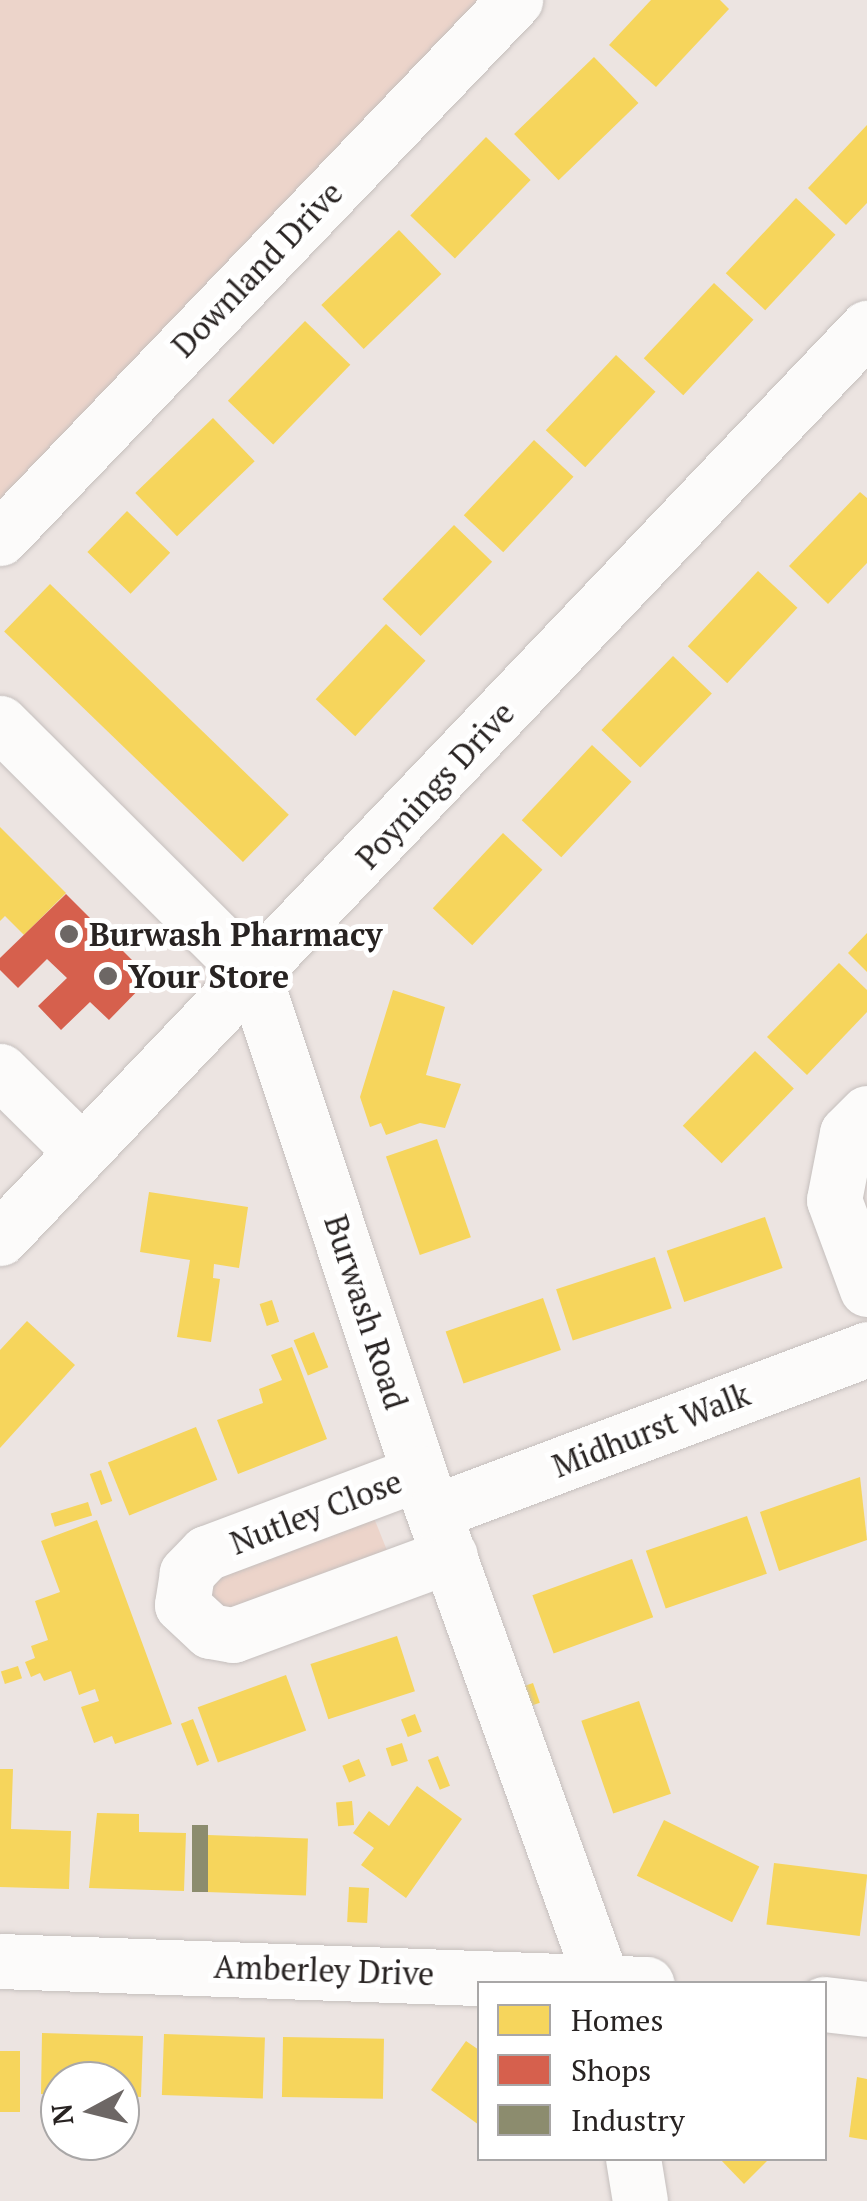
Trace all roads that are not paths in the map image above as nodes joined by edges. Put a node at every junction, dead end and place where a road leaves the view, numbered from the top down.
1 (514, 0) edge
2 (867, 328) edge
3 (0, 538) edge
4 (0, 724) edge
5 (254, 976) junction
6 (0, 1071) edge
7 (867, 1113) edge
8 (82, 1151) junction
9 (0, 1238) edge
10 (867, 1289) edge
11 (867, 1349) edge
12 (434, 1513) junction
13 (0, 1961) edge
14 (588, 1981) edge
15 (617, 1981) edge
16 (827, 2004) edge
17 (867, 2009) edge
18 (633, 2161) edge
19 (640, 2201) edge

1 - 3 street, Downland Drive
2 - 5 street, Poynings Drive
4 - 5 street, Burwash Road
5 - 8 street, Poynings Drive
5 - 12 street, Burwash Road
6 - 8 street
7 - 10 street
8 - 9 street, Poynings Drive
11 - 12 street, Midhurst Walk
12 - 15 street, Burwash Road
13 - 14 street, Amberley Drive
16 - 17 street
18 - 19 street

